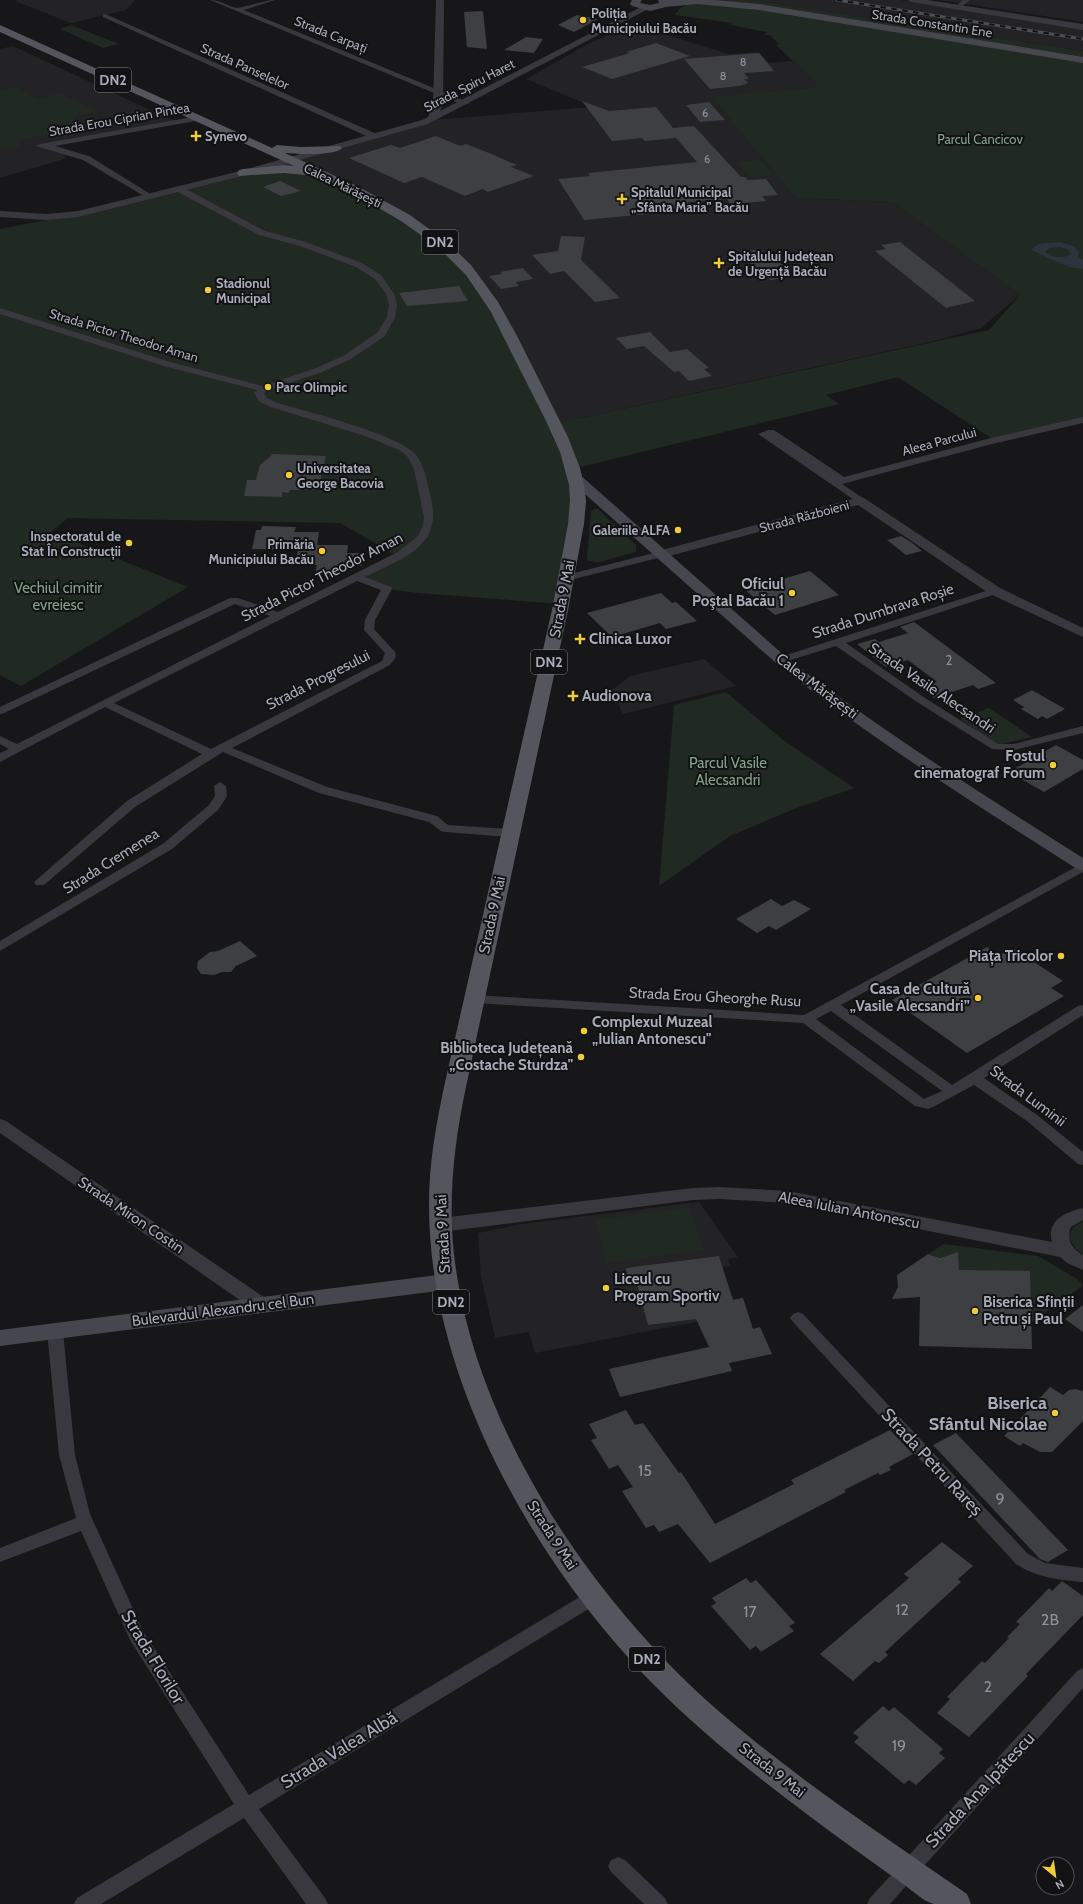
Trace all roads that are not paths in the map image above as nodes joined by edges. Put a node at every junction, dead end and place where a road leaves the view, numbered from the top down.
1 (213, 0) edge
2 (272, 0) edge
3 (440, 0) edge
4 (684, 0) edge
5 (911, 0) edge
6 (968, 0) edge
7 (261, 1) edge
8 (633, 2) edge
9 (663, 2) edge
10 (706, 2) junction
11 (648, 7) junction
12 (958, 7) junction
13 (238, 10) junction
14 (105, 16) dead end
15 (1083, 27) edge
16 (0, 28) edge
17 (1083, 60) edge
18 (438, 92) junction
19 (466, 103) junction
20 (198, 118) junction
21 (431, 120) junction
22 (376, 137) junction
23 (260, 146) junction
24 (336, 148) junction
25 (291, 160) junction
26 (244, 173) junction
27 (319, 173) junction
28 (179, 190) junction
29 (149, 196) junction
30 (0, 214) edge
31 (0, 311) edge
32 (263, 389) junction
33 (1083, 420) edge
34 (573, 473) junction
35 (838, 481) junction
36 (860, 501) junction
37 (662, 554) junction
38 (357, 577) junction
39 (566, 578) junction
40 (995, 591) junction
41 (279, 616) junction
42 (1083, 633) edge
43 (838, 642) junction
44 (781, 660) junction
45 (105, 703) junction
46 (0, 710) edge
47 (1083, 730) edge
48 (0, 739) edge
49 (222, 748) junction
50 (17, 749) junction
51 (211, 754) junction
52 (0, 758) edge
53 (220, 786) dead end
54 (509, 832) junction
55 (1083, 866) edge
56 (40, 882) dead end
57 (0, 947) edge
58 (475, 998) junction
59 (832, 1005) junction
60 (1083, 1009) edge
61 (806, 1019) junction
62 (975, 1078) junction
63 (952, 1092) junction
64 (0, 1125) edge
65 (1083, 1160) edge
66 (1083, 1214) edge
67 (441, 1225) junction
68 (1065, 1251) junction
69 (1083, 1263) edge
70 (446, 1282) junction
71 (262, 1305) junction
72 (798, 1318) dead end
73 (55, 1331) junction
74 (0, 1338) edge
75 (85, 1522) junction
76 (0, 1555) edge
77 (1083, 1575) edge
78 (594, 1597) junction
79 (1083, 1676) edge
80 (245, 1805) junction
81 (618, 1866) dead end
82 (907, 1870) junction
83 (84, 1904) edge
84 (318, 1904) edge
85 (658, 1904) edge
86 (877, 1904) edge
87 (956, 1904) edge

1 - 13 street, Strada Carpați
2 - 7 street
3 - 18 street
4 - 10 main road, Strada Constantin Ene
5 - 12 street
6 - 12 street
7 - 13 street
8 - 11 main road
9 - 10 main road, Strada Constantin Ene
9 - 11 main road, Strada Constantin Ene
10 - 17 main road, Strada Constantin Ene
11 - 19 street, Strada Spiru Haret
12 - 15 street
13 - 18 street, Strada Carpați
14 - 22 street, Strada Panselelor
16 - 20 main road, Calea Mărășești / DN2
18 - 19 street, Strada Carpați
18 - 21 street
19 - 21 street, Strada Spiru Haret
20 - 23 main road, Calea Mărășești / DN2
20 - 29 street, Strada Erou Ciprian Pintea
21 - 22 street, Strada Spiru Haret
22 - 24 street, Strada Spiru Haret
23 - 24 main road
23 - 25 main road, Calea Mărășești / DN2
23 - 26 main road
24 - 25 street, Strada Spiru Haret
24 - 27 main road
25 - 26 street
25 - 27 main road, Calea Mărășești / DN2
26 - 27 main road
26 - 28 street
27 - 34 main road, Calea Mărășești / DN2
28 - 29 street
28 - 32 street
29 - 30 street
31 - 32 street, Strada Pictor Theodor Aman
32 - 38 street, Strada Pictor Theodor Aman
33 - 35 street, Aleea Parcului
34 - 37 main road, Calea Mărășești
34 - 39 main road, Strada 9 Mai / DN2
35 - 35 street
35 - 36 street
36 - 37 street, Strada Războieni
36 - 40 street, Strada Războieni
37 - 39 street, Strada Războieni
37 - 44 main road, Calea Mărășești
38 - 41 street, Strada Pictor Theodor Aman
38 - 49 street, Strada Progresului
39 - 54 main road, Strada 9 Mai / DN2
40 - 42 street, Strada Războieni
40 - 43 street, Strada Dumbrava Roșie
41 - 45 street, Strada Pictor Theodor Aman
41 - 46 street
43 - 44 street, Strada Dumbrava Roșie
43 - 47 street, Strada Vasile Alecsandri
44 - 55 main road, Calea Mărășești
45 - 50 street, Strada Pictor Theodor Aman
45 - 51 street
48 - 50 street
49 - 51 street, Strada Progresului
49 - 54 street
50 - 52 street, Strada Pictor Theodor Aman
51 - 56 street, Strada Progresului
53 - 57 street, Strada Cremenea
54 - 58 main road, Strada 9 Mai / DN2
55 - 59 street, Strada Erou Gheorghe Rusu
58 - 61 street, Strada Erou Gheorghe Rusu
58 - 67 main road, Strada 9 Mai / DN2
59 - 61 street, Strada Erou Gheorghe Rusu
59 - 63 street
60 - 62 street, Strada Luminii
61 - 63 street
62 - 63 street
62 - 65 street, Strada Luminii
64 - 71 street, Strada Miron Costin
66 - 68 street
67 - 68 street, Aleea Iulian Antonescu
67 - 70 main road, Strada 9 Mai / DN2
68 - 69 street
70 - 71 main road, Bulevardul Alexandru cel Bun
70 - 78 main road, Strada 9 Mai / DN2
71 - 73 main road, Bulevardul Alexandru cel Bun
72 - 77 street, Strada Petru Rareș
73 - 74 main road, Bulevardul Alexandru cel Bun
73 - 75 street, Strada Florilor
75 - 76 street
75 - 80 street, Strada Florilor
78 - 80 street, Strada Valea Albă
78 - 82 main road, Strada 9 Mai / DN2
79 - 82 street, Strada Ana Ipătescu
80 - 83 street, Strada Valea Albă
80 - 84 street, Strada Florilor
81 - 85 street
82 - 86 street, Strada Ana Ipătescu
82 - 87 main road, Strada 9 Mai / DN2

